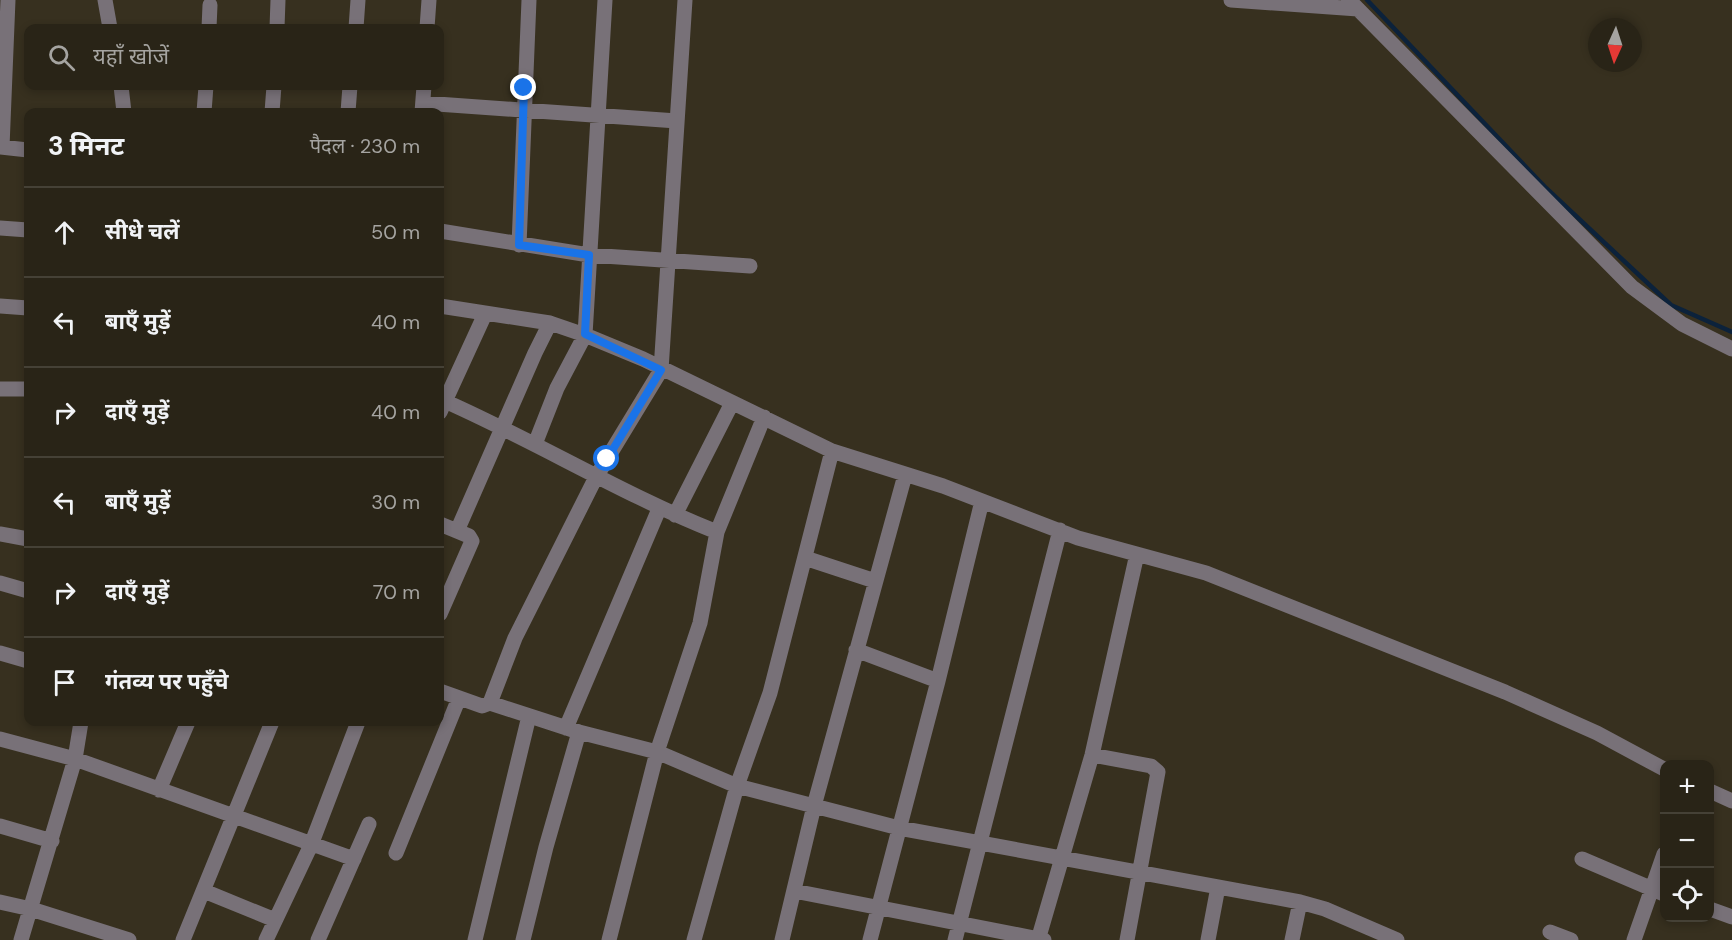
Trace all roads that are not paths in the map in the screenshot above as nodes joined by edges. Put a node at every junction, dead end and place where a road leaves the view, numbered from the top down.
1 (8, 0) edge
2 (105, 0) edge
3 (278, 0) edge
4 (358, 0) edge
5 (429, 0) edge
6 (529, 0) edge
7 (605, 0) edge
8 (685, 0) edge
9 (1231, 0) edge
10 (210, 5) dead end
11 (1354, 5) edge
12 (109, 24) edge
13 (208, 24) edge
14 (277, 24) edge
15 (356, 24) edge
16 (427, 24) edge
17 (122, 90) edge
18 (206, 90) edge
19 (274, 90) edge
20 (350, 90) edge
21 (424, 90) edge
22 (124, 108) edge
23 (204, 108) edge
24 (272, 108) edge
25 (348, 108) edge
26 (423, 108) edge
27 (444, 108) edge
28 (523, 110) junction
29 (597, 115) junction
30 (677, 121) junction
31 (1, 147) edge
32 (24, 150) edge
33 (0, 228) edge
34 (24, 230) edge
35 (444, 232) edge
36 (519, 245) junction
37 (589, 255) junction
38 (669, 260) junction
39 (750, 266) dead end
40 (0, 306) edge
41 (444, 307) edge
42 (24, 308) edge
43 (485, 314) junction
44 (550, 323) junction
45 (585, 334) junction
46 (1732, 349) edge
47 (661, 370) junction
48 (0, 389) edge
49 (24, 389) edge
50 (444, 398) edge
51 (732, 403) junction
52 (444, 405) edge
53 (764, 417) junction
54 (503, 427) junction
55 (535, 444) junction
56 (832, 451) junction
57 (905, 475) junction
58 (596, 477) junction
59 (982, 501) junction
60 (659, 509) junction
61 (675, 515) junction
62 (444, 526) edge
63 (1060, 530) junction
64 (458, 531) junction
65 (717, 532) junction
66 (0, 534) edge
67 (24, 538) edge
68 (1137, 554) junction
69 (805, 558) junction
70 (875, 581) junction
71 (0, 583) edge
72 (24, 590) edge
73 (444, 602) edge
74 (856, 650) junction
75 (0, 653) edge
76 (24, 659) edge
77 (938, 681) junction
78 (444, 692) edge
79 (459, 698) junction
80 (490, 703) junction
81 (529, 716) junction
82 (80, 726) edge
83 (186, 726) edge
84 (270, 726) edge
85 (356, 726) edge
86 (573, 730) junction
87 (0, 739) edge
88 (657, 752) junction
89 (1092, 755) junction
90 (75, 759) junction
91 (1660, 766) edge
92 (736, 786) junction
93 (159, 790) junction
94 (1714, 793) edge
95 (1732, 801) edge
96 (814, 806) junction
97 (234, 817) junction
98 (369, 824) dead end
99 (0, 826) edge
100 (899, 828) junction
101 (52, 841) junction
102 (978, 842) junction
103 (311, 845) junction
104 (396, 853) dead end
105 (1060, 858) junction
106 (354, 859) junction
107 (1582, 859) dead end
108 (1662, 868) edge
109 (1141, 874) junction
110 (1218, 887) junction
111 (204, 891) junction
112 (794, 891) junction
113 (1658, 892) edge
114 (0, 902) edge
115 (1300, 902) junction
116 (878, 907) junction
117 (31, 909) junction
118 (1714, 910) edge
119 (1732, 917) edge
120 (275, 920) junction
121 (959, 922) junction
122 (1550, 932) dead end
123 (120, 938) edge
124 (21, 940) edge
125 (183, 940) edge
126 (267, 940) edge
127 (318, 940) edge
128 (475, 940) edge
129 (524, 940) edge
130 (609, 940) edge
131 (694, 940) edge
132 (782, 940) edge
133 (870, 940) edge
134 (955, 940) edge
135 (1040, 940) edge
136 (1127, 940) edge
137 (1208, 940) edge
138 (1292, 940) edge
139 (1397, 940) edge
140 (1571, 940) edge
141 (1634, 940) edge

1 - 31 street
2 - 12 street
3 - 14 street
4 - 15 street
5 - 16 street
6 - 28 street
7 - 29 street
8 - 30 street
9 - 11 street
10 - 13 street
11 - 46 street
17 - 22 street
18 - 23 street
19 - 24 street
20 - 25 street
21 - 26 street
27 - 28 street
28 - 29 street
28 - 36 street
29 - 30 street
29 - 37 street
30 - 38 street
31 - 32 street
33 - 34 street
35 - 36 street
36 - 37 street
37 - 38 street
37 - 45 street
38 - 39 street
38 - 47 street
40 - 42 street
41 - 43 street
43 - 44 street
43 - 50 street
44 - 45 street
44 - 54 street
45 - 47 street
45 - 55 street
47 - 51 street
47 - 58 street
48 - 49 street
51 - 53 street
51 - 61 street
52 - 54 street
53 - 56 street
53 - 65 street
54 - 55 street
54 - 64 street
55 - 58 street
56 - 57 street
56 - 69 street
57 - 59 street
57 - 70 street
58 - 60 street
58 - 80 street
59 - 63 street
59 - 77 street
60 - 61 street
60 - 86 street
61 - 65 street
62 - 64 street
63 - 68 street
63 - 102 street
64 - 73 street
65 - 88 street
66 - 67 street
68 - 89 street
68 - 91 street
69 - 70 street
69 - 92 street
70 - 74 street
71 - 72 street
74 - 77 street
74 - 96 street
75 - 76 street
77 - 100 street
78 - 79 street
79 - 80 street
79 - 104 street
80 - 81 street
81 - 86 street
81 - 128 street
82 - 90 street
83 - 93 street
84 - 97 street
85 - 103 street
86 - 88 street
86 - 129 street
87 - 90 street
88 - 92 street
88 - 130 street
89 - 105 street
89 - 109 street
90 - 93 street
90 - 101 street
92 - 96 street
92 - 131 street
93 - 97 street
94 - 95 street
96 - 100 street
96 - 112 street
97 - 103 street
97 - 111 street
98 - 106 street
99 - 101 street
100 - 102 street
100 - 116 street
101 - 117 street
102 - 105 street
102 - 121 street
103 - 106 street
103 - 120 street
105 - 109 street
105 - 135 street
106 - 127 street
107 - 113 street
108 - 113 street
109 - 110 street
109 - 136 street
110 - 115 street
110 - 137 street
111 - 120 street
111 - 125 street
112 - 116 street
112 - 132 street
113 - 141 street
114 - 117 street
115 - 138 street
115 - 139 street
116 - 121 street
116 - 133 street
117 - 123 street
117 - 124 street
118 - 119 street
120 - 126 street
121 - 134 street
121 - 135 street
122 - 140 street

